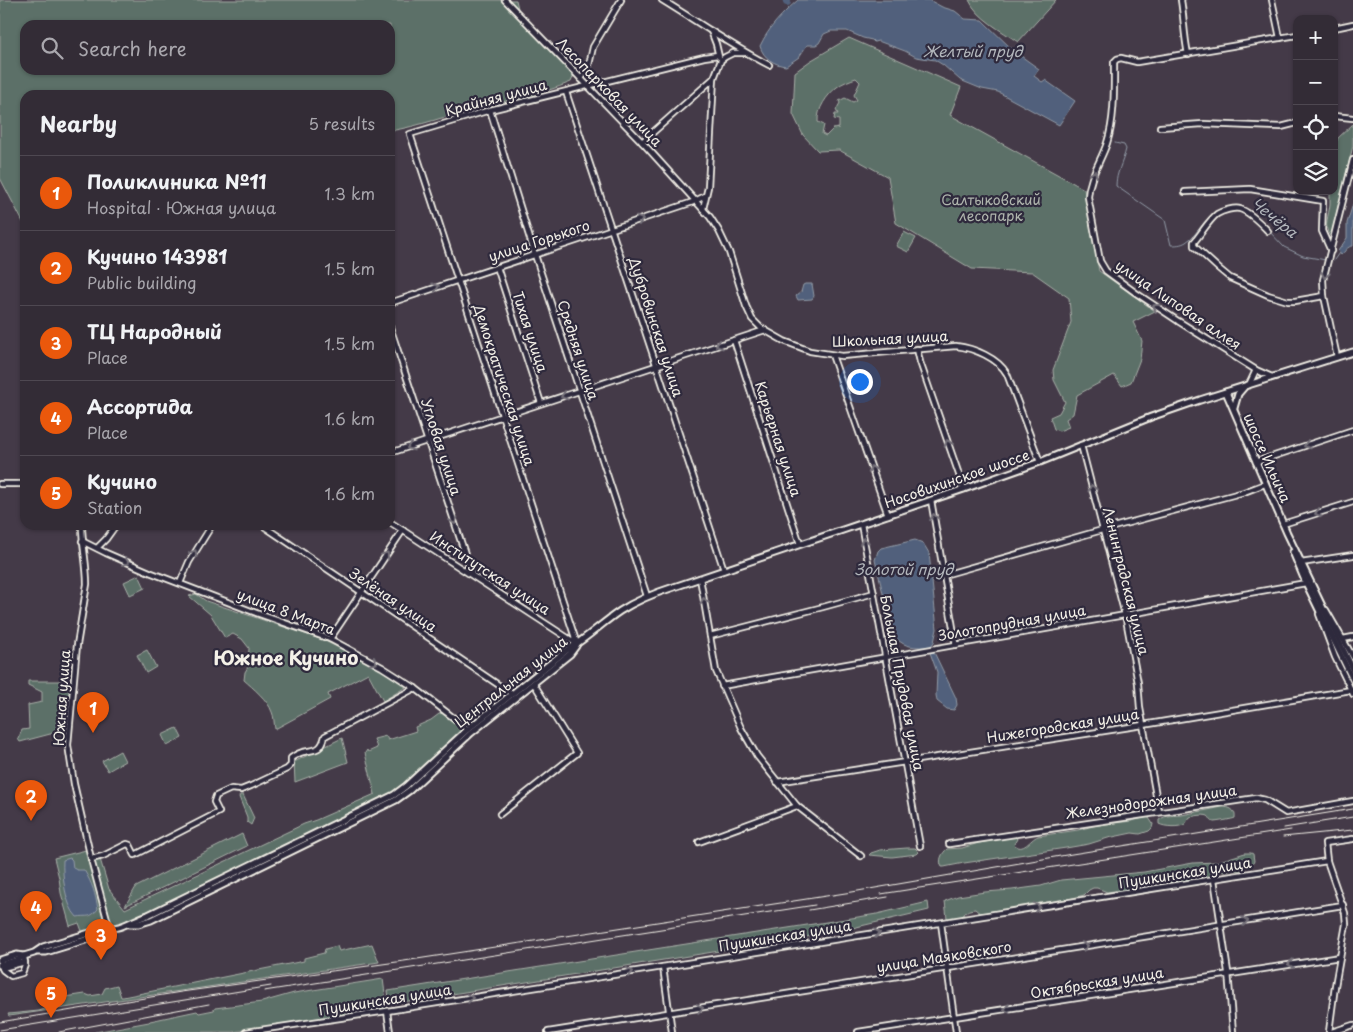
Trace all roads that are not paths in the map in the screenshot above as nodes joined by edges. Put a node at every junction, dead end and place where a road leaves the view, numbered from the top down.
1 (505, 0) edge
2 (621, 0) edge
3 (662, 0) edge
4 (1181, 0) edge
5 (1272, 0) edge
6 (1353, 24) edge
7 (1338, 27) edge
8 (710, 29) junction
9 (1293, 36) edge
10 (1280, 38) junction
11 (745, 52) junction
12 (1188, 54) junction
13 (718, 55) junction
14 (721, 60) junction
15 (768, 65) dead end
16 (714, 78) junction
17 (581, 79) junction
18 (588, 86) junction
19 (566, 92) junction
20 (490, 110) junction
21 (1338, 116) edge
22 (1353, 118) edge
23 (1293, 124) edge
24 (1160, 127) dead end
25 (410, 134) joint
26 (642, 142) junction
27 (1353, 160) edge
28 (1185, 192) dead end
29 (705, 196) junction
30 (696, 201) junction
31 (703, 208) junction
32 (611, 229) junction
33 (1268, 231) dead end
34 (1331, 251) junction
35 (535, 254) junction
36 (497, 267) junction
37 (458, 280) junction
38 (1324, 296) junction
39 (395, 301) edge
40 (765, 330) junction
41 (734, 340) junction
42 (395, 342) edge
43 (917, 349) junction
44 (1353, 352) edge
45 (832, 355) junction
46 (1337, 357) junction
47 (657, 366) junction
48 (1256, 370) junction
49 (1272, 377) junction
50 (1248, 385) junction
51 (579, 391) junction
52 (1226, 392) junction
53 (542, 404) junction
54 (1234, 411) junction
55 (502, 416) junction
56 (1353, 430) edge
57 (427, 441) junction
58 (1081, 445) junction
59 (395, 451) edge
60 (1040, 462) junction
61 (1256, 462) junction
62 (0, 484) edge
63 (20, 484) edge
64 (1265, 484) junction
65 (964, 489) junction
66 (931, 500) junction
67 (1353, 502) edge
68 (888, 515) junction
69 (861, 524) junction
70 (1283, 524) junction
71 (395, 525) edge
72 (82, 530) edge
73 (112, 530) edge
74 (209, 530) edge
75 (269, 530) edge
76 (402, 530) junction
77 (1102, 530) junction
78 (1287, 533) junction
79 (82, 541) junction
80 (800, 544) junction
81 (97, 548) junction
82 (1353, 554) edge
83 (1301, 563) junction
84 (724, 570) junction
85 (472, 575) junction
86 (944, 575) junction
87 (700, 578) junction
88 (180, 583) junction
89 (1306, 583) junction
90 (1312, 590) junction
91 (361, 592) junction
92 (874, 593) junction
93 (1317, 595) junction
94 (647, 596) junction
95 (1315, 603) junction
96 (1125, 615) junction
97 (710, 636) junction
98 (1353, 637) edge
99 (1343, 638) junction
100 (330, 639) junction
101 (577, 644) junction
102 (956, 644) junction
103 (886, 657) junction
104 (1353, 657) edge
105 (1353, 669) edge
106 (1353, 680) edge
107 (534, 684) junction
108 (722, 686) junction
109 (414, 688) junction
110 (1352, 692) edge
111 (512, 694) junction
112 (1143, 725) junction
113 (468, 729) junction
114 (906, 762) junction
115 (777, 782) junction
116 (1353, 801) edge
117 (797, 806) junction
118 (1159, 812) junction
119 (500, 814) dead end
120 (1353, 839) edge
121 (699, 842) dead end
122 (949, 844) dead end
123 (920, 846) dead end
124 (861, 856) dead end
125 (92, 859) junction
126 (1327, 862) junction
127 (236, 875) junction
128 (1214, 879) junction
129 (1343, 905) junction
130 (941, 922) junction
131 (1221, 924) junction
132 (110, 930) junction
133 (24, 956) junction
134 (1340, 957) junction
135 (25, 962) junction
136 (1, 964) edge
137 (663, 967) junction
138 (947, 968) junction
139 (1228, 974) junction
140 (387, 1011) junction
141 (669, 1013) junction
142 (954, 1017) junction
143 (1353, 1025) edge
144 (246, 1032) edge
145 (390, 1032) edge
146 (548, 1032) edge
147 (672, 1032) edge
148 (858, 1032) edge
149 (956, 1032) edge
150 (1233, 1032) edge
151 (1331, 1032) edge

1 - 17 street, Лесопарковая улица
2 - 17 street
3 - 8 street
4 - 12 street
5 - 10 street
6 - 7 street
8 - 11 street
8 - 13 street
9 - 10 street
10 - 12 street
11 - 14 street
11 - 15 street
48 -> 12 street, улица Липовая аллея
13 - 14 street
13 - 18 street, Крайняя улица
14 - 16 street
16 - 26 street
16 - 29 street
17 - 18 street, Лесопарковая улица
18 - 19 street, Крайняя улица
18 - 26 street, Лесопарковая улица
19 - 20 street, Крайняя улица
19 - 32 street, Дубровинская улица
20 - 25 street, Крайняя улица
20 - 35 street, Средняя улица
21 - 22 street
23 - 24 street
25 - 37 street, Демократическая улица
26 - 30 street, Лесопарковая улица
27 - 34 street
28 - 34 street
29 - 30 street, улица Горького
29 - 31 street
30 - 31 street, Школьная улица
32 -> 30 street, улица Горького
31 - 40 street, Школьная улица
32 - 35 street, улица Горького
32 - 47 street, Дубровинская улица
33 - 38 street
34 -> 38 street
35 - 36 street, улица Горького
35 - 51 street, Средняя улица
36 - 37 street, улица Горького
36 - 53 street, Тихая улица
39 -> 37 street, улица Горького
37 - 55 street, Демократическая улица
38 - 46 street
40 - 41 street
40 - 45 street, Школьная улица
41 -> 47 street
41 - 80 street, Карьерная улица
42 - 57 street, Угловая улица
43 - 45 street, Школьная улица
43 - 60 street, Школьная улица
65 -> 43 street
44 - 46 main road, Носовихинское шоссе
68 -> 45 street
46 - 49 main road, Носовихинское шоссе
47 - 51 street
47 - 84 street, Дубровинская улица
48 - 49 street, улица Липовая аллея
48 - 50 street
49 - 50 main road, Носовихинское шоссе
50 - 52 main road, Носовихинское шоссе
50 - 54 main road
51 -> 53 street
51 - 94 street, Средняя улица
52 - 54 main road, шоссе Ильича
52 - 58 main road, Носовихинское шоссе
53 - 55 street
54 - 61 main road, шоссе Ильича
55 - 57 street
55 - 101 street, Демократическая улица
56 -> 61 street
57 -> 59 street
57 -> 85 street, Угловая улица
58 - 60 main road, Носовихинское шоссе
77 -> 58 street, Ленинградская улица
60 - 65 main road, Носовихинское шоссе
61 - 64 main road, шоссе Ильича
62 - 63 street
64 - 70 main road, шоссе Ильича
64 - 77 street
65 - 66 main road, Носовихинское шоссе
66 - 68 main road, Носовихинское шоссе
86 -> 66 street
67 -> 70 street
68 - 69 main road, Носовихинское шоссе
69 - 80 main road, Носовихинское шоссе
92 -> 69 street, Большая Прудовая улица
70 - 78 main road, шоссе Ильича
71 - 76 street, Институтская улица
72 - 79 street, Южная улица
73 - 81 street
88 -> 74 street
75 - 91 street, Зелёная улица
76 - 85 street, Институтская улица
91 -> 76 street
77 - 86 street
77 - 96 street, Ленинградская улица
78 - 83 main road, шоссе Ильича
78 - 89 main road, шоссе Ильича
79 - 81 street, улица 8 Марта
79 - 125 street, Южная улица
80 - 84 main road, Носовихинское шоссе
81 -> 88 street, улица 8 Марта
82 - 83 street
83 - 90 main road, шоссе Ильича
84 - 87 main road, Носовихинское шоссе
85 - 101 street, Институтская улица
86 - 102 street
87 - 94 main road, Носовихинское шоссе
97 -> 87 street
88 - 100 street, улица 8 Марта
89 - 90 main road, шоссе Ильича
89 - 96 street, Золотопрудная улица
90 - 93 main road, шоссе Ильича
90 - 95 main road, шоссе Ильича
91 - 100 street
91 - 111 street, Зелёная улица
92 - 97 street
92 - 103 street, Большая Прудовая улица
93 - 99 street
93 - 105 main road, шоссе Ильича
94 - 101 main road, Носовихинское шоссе
95 - 106 main road, шоссе Ильича
95 - 110 street
96 - 102 street, Золотопрудная улица
96 - 112 street, Ленинградская улица
97 - 108 street
98 - 99 street
99 - 104 street
100 -> 109 street, улица 8 Марта
101 - 107 main road, Центральная улица
101 - 111 main road, Центральная улица
102 - 103 street, Золотопрудная улица
103 - 108 street, Золотопрудная улица
103 - 114 street, Большая Прудовая улица
107 - 119 street
107 - 127 main road, Центральная улица
108 - 115 street
109 - 113 street, улица 8 Марта
109 - 125 street
110 - 112 street, Нижегородская улица
111 - 113 main road, Центральная улица
112 - 114 street, Нижегородская улица
112 - 118 street, Ленинградская улица
113 - 127 main road, Центральная улица
114 - 115 street, Нижегородская улица
114 - 123 street, Большая Прудовая улица
115 - 117 street
116 - 118 street, Железнодорожная улица
117 - 121 street
117 - 124 street
118 - 122 street, Железнодорожная улица
120 - 126 street
125 - 132 street, Южная улица
126 - 128 street, Пушкинская улица
126 - 129 street
127 - 132 main road, Центральная улица
130 -> 128 street, Пушкинская улица
128 - 131 street
131 -> 129 street, улица Маяковского
129 - 134 street
137 -> 130 street, Пушкинская улица
130 - 138 street
138 -> 131 street, улица Маяковского
131 - 139 street
132 - 133 main road, Центральная улица
133 - 135 street
133 - 136 main road, Центральная улица
134 -> 139 street, Октябрьская улица
134 - 151 street
135 - 136 street
135 - 136 street
140 -> 137 street, Пушкинская улица
137 - 141 street
141 -> 138 street, улица Маяковского
138 - 142 street
139 -> 142 street, Октябрьская улица
139 - 150 street
140 - 144 street, Пушкинская улица
140 - 145 street
141 - 146 street, улица Маяковского
141 - 147 street
142 - 148 street, Октябрьская улица
142 - 149 street
143 - 151 street

